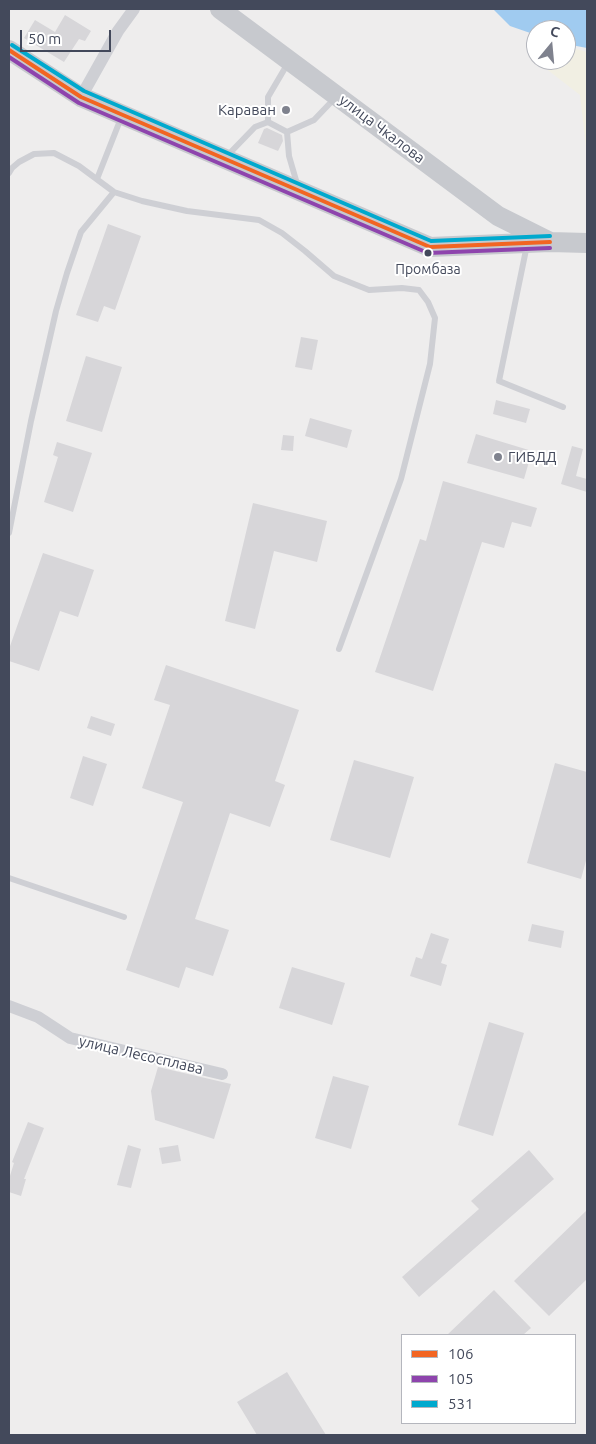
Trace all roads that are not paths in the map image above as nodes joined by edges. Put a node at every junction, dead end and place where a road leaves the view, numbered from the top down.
1 (134, 9) edge
2 (220, 9) edge
3 (9, 50) edge
4 (289, 60) junction
5 (337, 96) junction
6 (81, 97) junction
7 (122, 115) junction
8 (268, 122) junction
9 (287, 132) junction
10 (224, 159) junction
11 (9, 173) edge
12 (97, 179) junction
13 (300, 191) junction
14 (114, 192) junction
15 (550, 242) junction
16 (587, 243) edge
17 (528, 244) junction
18 (563, 407) dead end
19 (9, 534) edge
20 (339, 649) dead end
21 (9, 878) edge
22 (124, 917) dead end
23 (9, 1006) edge
24 (222, 1074) dead end

1 - 6 street
2 - 4 main road, улица Чкалова
3 - 6 main road
4 - 5 main road, улица Чкалова
4 - 8 lane
5 - 9 lane
5 - 15 main road, улица Чкалова
6 - 7 main road
7 - 10 main road
7 - 12 lane
8 - 9 lane
8 - 10 lane
9 - 13 lane
10 - 13 main road
11 - 12 lane
12 - 14 lane
13 - 17 main road
14 - 19 lane
14 - 20 lane
15 - 16 main road
15 - 17 main road
17 - 18 lane
21 - 22 lane
23 - 24 street, улица Лесосплава

